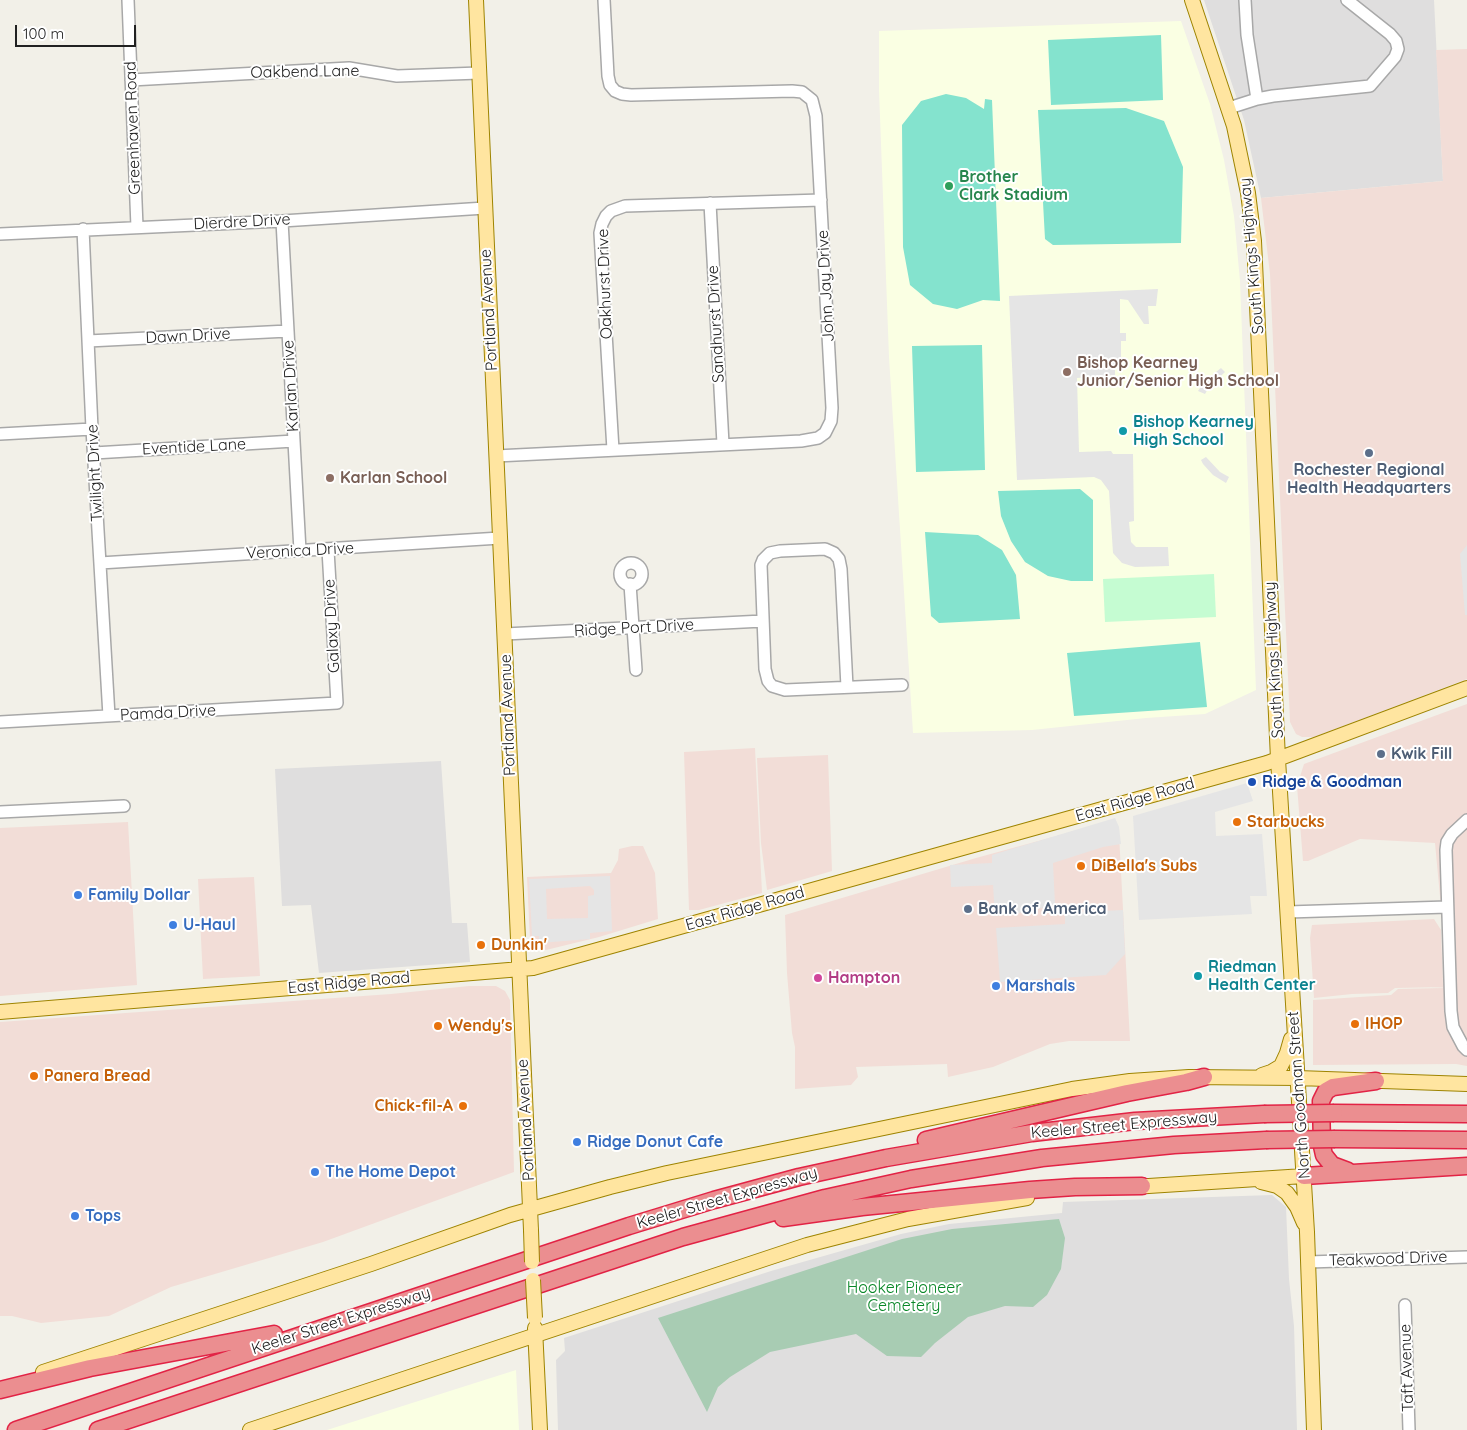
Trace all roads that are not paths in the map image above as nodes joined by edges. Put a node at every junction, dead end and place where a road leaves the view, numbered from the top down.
1 (128, 0) edge
2 (476, 0) edge
3 (604, 0) edge
4 (1192, 0) edge
5 (1245, 0) edge
6 (1347, 0) edge
7 (479, 73) junction
8 (132, 80) junction
9 (1257, 99) junction
10 (1229, 108) junction
11 (821, 200) junction
12 (710, 203) junction
13 (485, 208) junction
14 (282, 220) junction
15 (137, 227) junction
16 (83, 229) junction
17 (0, 234) edge
18 (288, 331) junction
19 (88, 341) junction
20 (92, 429) junction
21 (0, 434) edge
22 (294, 441) junction
23 (723, 444) junction
24 (613, 450) junction
25 (94, 453) junction
26 (496, 456) junction
27 (500, 538) junction
28 (328, 550) junction
29 (300, 551) junction
30 (100, 563) junction
31 (630, 584) dead end
32 (763, 621) junction
33 (634, 628) junction
34 (505, 634) junction
35 (636, 670) dead end
36 (902, 685) dead end
37 (847, 687) junction
38 (1467, 688) edge
39 (337, 703) joint
40 (109, 716) junction
41 (0, 722) edge
42 (1278, 759) junction
43 (124, 806) dead end
44 (0, 812) edge
45 (1467, 820) edge
46 (1447, 907) junction
47 (1288, 912) junction
48 (519, 970) junction
49 (0, 1012) edge
50 (1294, 1023) junction
51 (1467, 1050) edge
52 (1204, 1077) junction
53 (1252, 1077) junction
54 (1298, 1078) junction
55 (1376, 1081) junction
56 (1467, 1084) edge
57 (1467, 1114) edge
58 (1467, 1140) edge
59 (1467, 1166) edge
60 (1360, 1172) junction
61 (1304, 1176) junction
62 (799, 1177) junction
63 (1248, 1180) junction
64 (1142, 1186) junction
65 (530, 1209) junction
66 (1307, 1232) junction
67 (669, 1241) junction
68 (1467, 1256) edge
69 (1308, 1262) junction
70 (417, 1296) junction
71 (1405, 1305) dead end
72 (536, 1335) junction
73 (332, 1353) junction
74 (0, 1388) edge
75 (16, 1430) edge
76 (98, 1430) edge
77 (134, 1430) edge
78 (250, 1430) edge
79 (540, 1430) edge
80 (1314, 1430) edge
81 (1409, 1430) edge

1 - 8 street, Greenhaven Road
2 - 7 main road, Portland Avenue
3 - 11 street, John Jay Drive
4 - 10 main road, South Kings Highway
5 - 9 street
6 - 9 street
7 - 8 street, Oakbend Lane
7 - 13 main road, Portland Avenue
8 - 15 street, Greenhaven Road
9 - 10 street
10 - 42 main road, South Kings Highway
11 - 12 street, Oakhurst Drive
11 - 23 street, John Jay Drive
12 - 23 street, Sandhurst Drive
12 - 24 street, Oakhurst Drive
13 - 14 street, Dierdre Drive
13 - 26 main road, Portland Avenue
14 - 15 street, Dierdre Drive
14 - 18 street, Karlan Drive
15 - 16 street, Dierdre Drive
16 - 17 street, Dierdre Drive
16 - 19 street, Twilight Drive
18 - 19 street, Dawn Drive
18 - 22 street, Karlan Drive
19 - 20 street, Twilight Drive
20 - 21 street
20 - 25 street, Twilight Drive
22 - 25 street, Eventide Lane
22 - 29 street, Karlan Drive
23 - 24 street, John Jay Drive
24 - 26 street, John Jay Drive
25 - 30 street, Twilight Drive
26 - 27 main road, Portland Avenue
27 - 28 street, Veronica Drive
27 - 34 main road, Portland Avenue
28 - 29 street, Veronica Drive
28 - 39 street, Galaxy Drive
29 - 30 street, Veronica Drive
30 - 40 street, Twilight Drive
31 - 33 street
32 - 33 street, Ridge Port Drive
32 - 37 street
32 - 37 street
33 - 34 street, Ridge Port Drive
33 - 35 street
34 - 48 main road, Portland Avenue
36 - 37 street
38 - 42 main road, East Ridge Road
39 - 40 street, Pamda Drive
40 - 41 street, Pamda Drive
42 - 47 main road, North Goodman Street
42 - 48 main road, East Ridge Road
43 - 44 street
45 - 46 street
46 - 47 street
46 - 51 street
47 - 50 main road, North Goodman Street
48 - 49 main road, East Ridge Road
48 - 65 main road, Portland Avenue
50 - 53 main road
50 - 54 main road, North Goodman Street
52 - 53 main road
52 - 62 highway
52 - 65 main road
53 - 54 main road
54 - 55 main road
54 - 61 main road, North Goodman Street
55 - 56 main road
55 - 60 highway
57 - 62 highway, Keeler Street Expressway, bridge
58 - 67 highway, Keeler Street Expressway, bridge
59 - 60 highway
60 - 61 highway
61 - 63 main road
61 - 66 main road, North Goodman Street
62 - 70 highway, Keeler Street Expressway
63 - 64 main road
63 - 66 main road
64 - 67 highway
64 - 72 main road
65 - 72 main road, Portland Avenue, bridge
65 - 74 main road
66 - 69 main road, North Goodman Street
67 - 73 highway, Keeler Street Expressway
68 - 69 street, Teakwood Drive
69 - 80 main road, North Goodman Street
70 - 74 highway
70 - 75 highway, Keeler Street Expressway
71 - 81 street, Taft Avenue
72 - 78 main road
72 - 79 main road, Portland Avenue
73 - 76 highway, Keeler Street Expressway
73 - 77 highway

